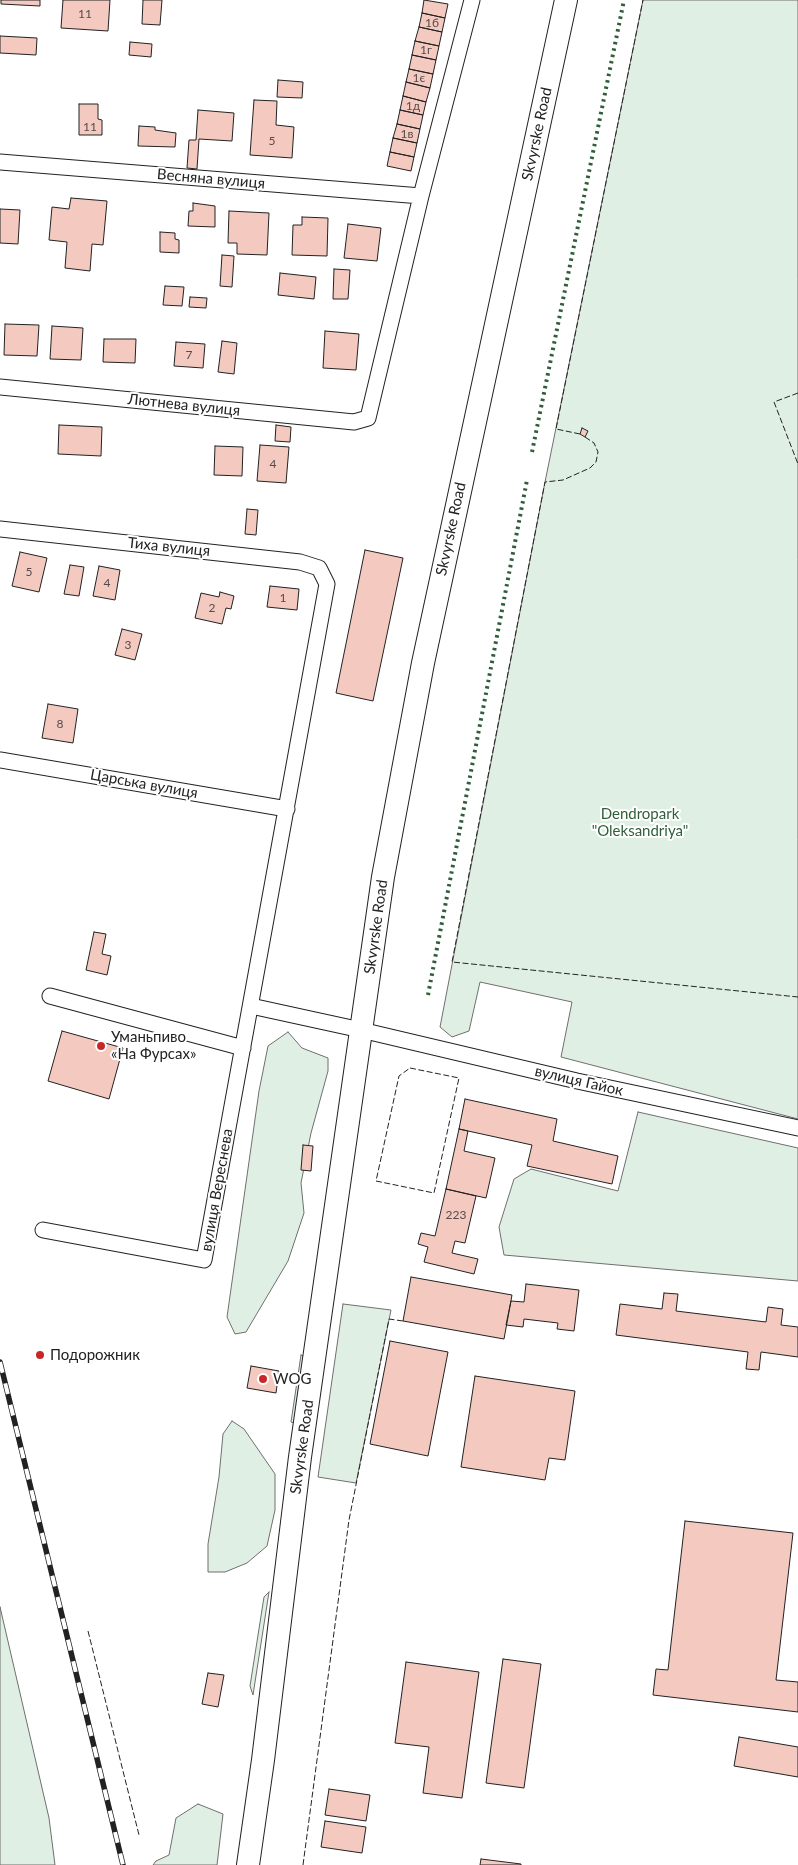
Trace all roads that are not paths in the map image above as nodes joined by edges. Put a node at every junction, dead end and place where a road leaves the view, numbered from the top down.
1 (472, 0) edge
2 (566, 0) edge
3 (0, 162) edge
4 (421, 196) junction
5 (0, 387) edge
6 (0, 529) edge
7 (0, 760) edge
8 (287, 809) junction
9 (50, 996) dead end
10 (250, 1006) junction
11 (361, 1030) junction
12 (243, 1048) junction
13 (798, 1128) edge
14 (43, 1230) dead end
15 (248, 1865) edge

1 - 4 street
2 - 11 main road, Skvyrske Road
3 - 4 street, Весняна вулиця
4 - 5 street, Лютнева вулиця
6 - 8 street, Тиха вулиця
7 - 8 street, Царська вулиця
8 - 10 street
9 - 12 street
10 - 11 street, вулиця Гайок
10 - 12 street
11 - 13 street, вулиця Гайок
11 - 15 main road, Skvyrske Road
12 - 14 street, вулиця Вереснева

